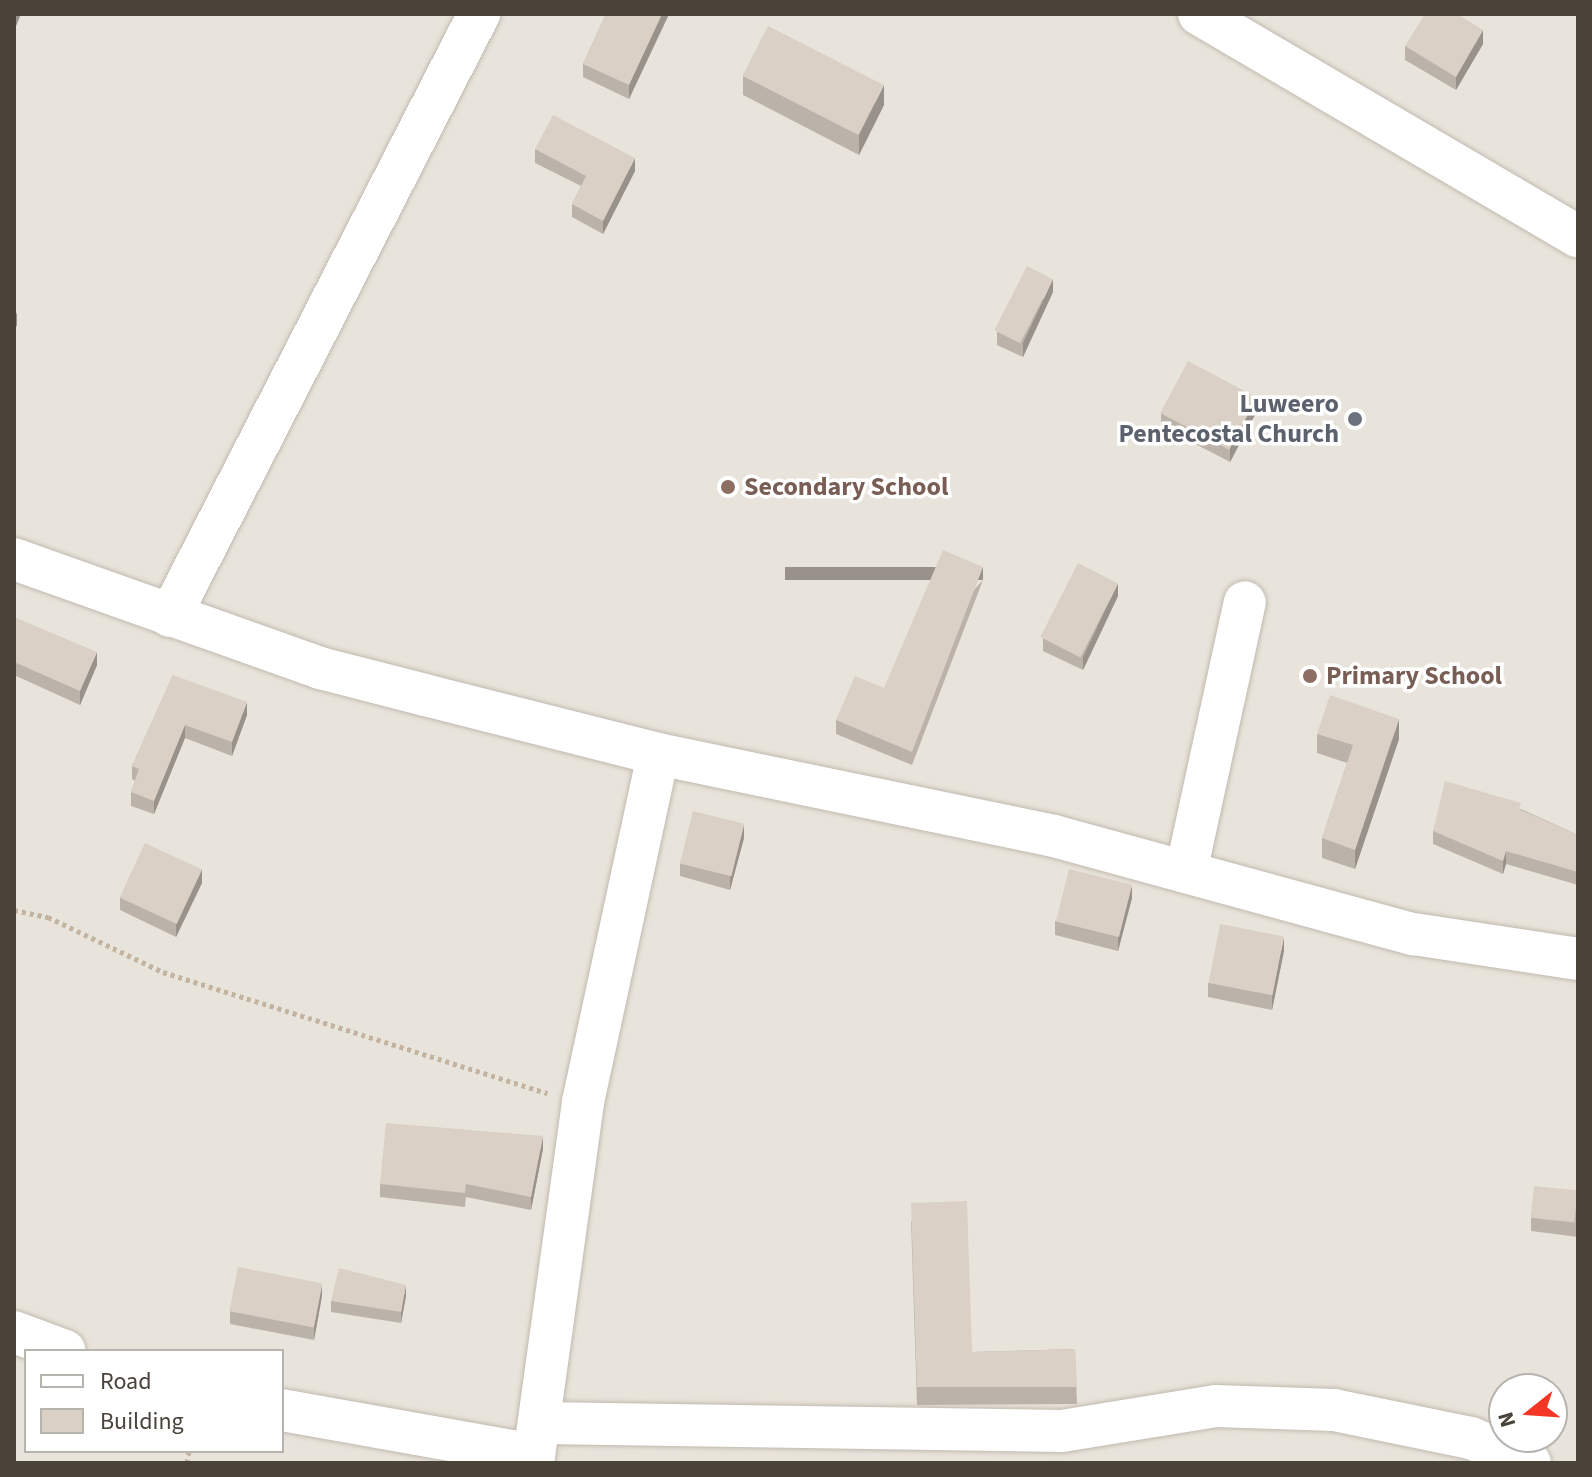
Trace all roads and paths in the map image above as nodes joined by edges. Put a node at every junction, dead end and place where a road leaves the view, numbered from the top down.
1 (479, 14) edge
2 (1199, 14) edge
3 (1578, 236) edge
4 (14, 559) edge
5 (1245, 602) dead end
6 (170, 616) junction
7 (658, 754) junction
8 (1186, 872) junction
9 (14, 910) edge
10 (1578, 959) edge
11 (583, 1102) junction
12 (14, 1332) edge
13 (60, 1349) edge
14 (284, 1410) edge
15 (536, 1447) edge
16 (1530, 1463) edge

1 - 6 street
2 - 3 street
4 - 6 street
5 - 8 street
6 - 7 street
7 - 8 street
7 - 11 street
8 - 10 street
9 - 11 path
11 - 15 street
12 - 13 street
14 - 15 street
15 - 16 street

